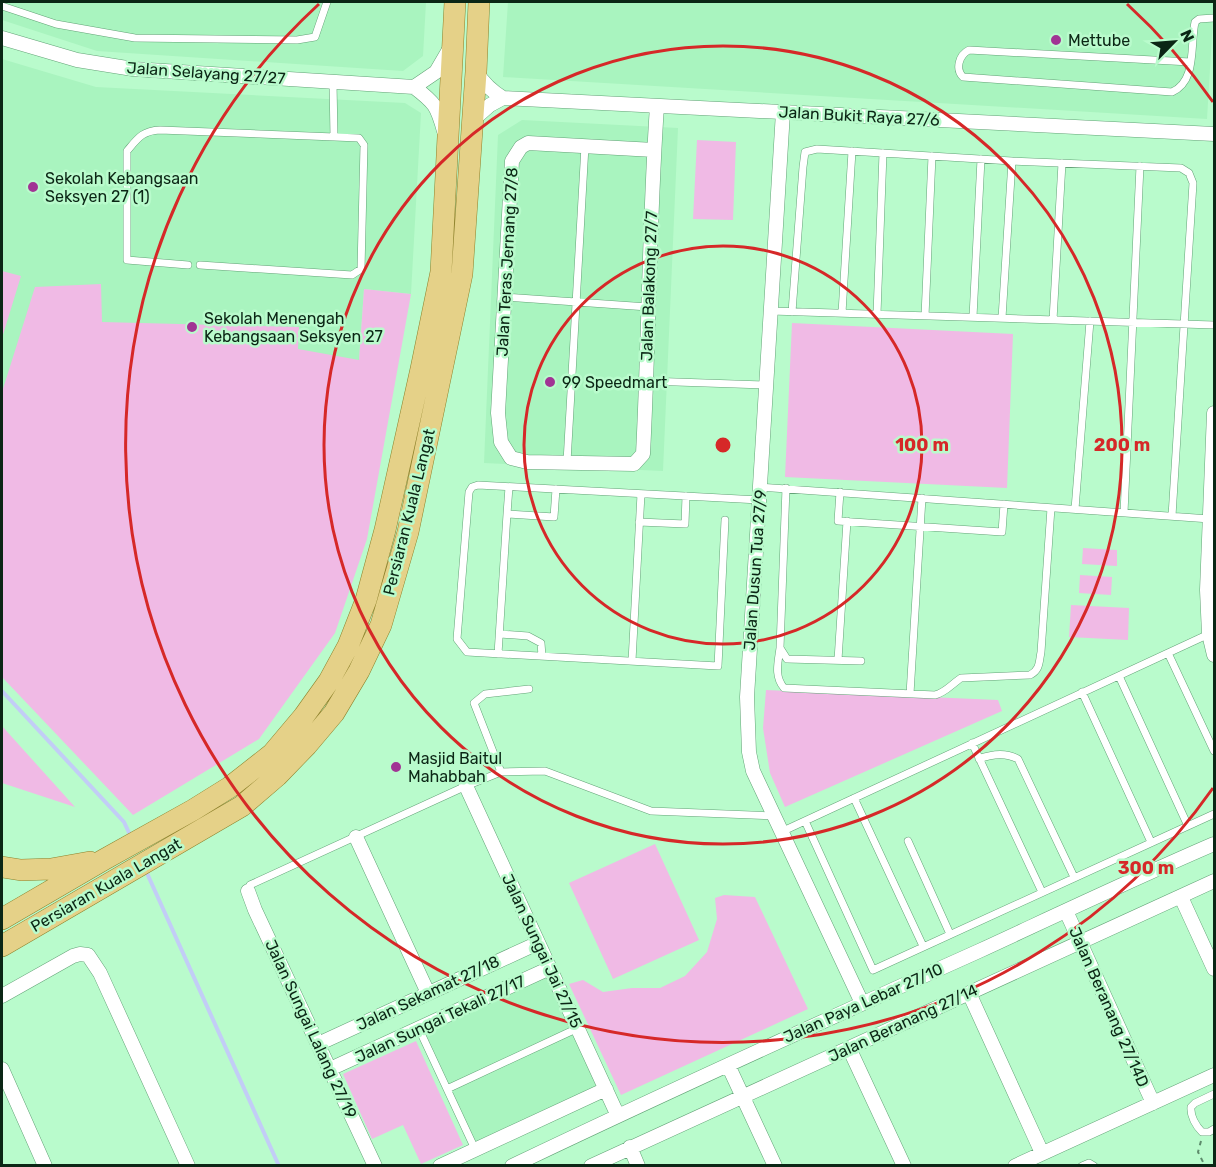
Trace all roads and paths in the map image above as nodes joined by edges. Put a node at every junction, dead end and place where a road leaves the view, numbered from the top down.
1 (327, 2) edge
2 (454, 2) edge
3 (479, 2) edge
4 (2, 6) edge
5 (1215, 18) edge
6 (2, 38) edge
7 (452, 43) junction
8 (1190, 62) junction
9 (476, 72) junction
10 (333, 82) junction
11 (414, 87) junction
12 (503, 98) junction
13 (657, 106) junction
14 (783, 112) junction
15 (473, 120) junction
16 (1215, 134) edge
17 (334, 137) junction
18 (585, 146) junction
19 (446, 150) junction
20 (654, 150) junction
21 (852, 151) junction
22 (883, 153) junction
23 (932, 156) junction
24 (981, 159) junction
25 (1012, 161) junction
26 (1062, 163) junction
27 (1140, 166) junction
28 (188, 265) dead end
29 (200, 266) dead end
30 (451, 273) junction
31 (505, 297) junction
32 (576, 303) junction
33 (648, 307) junction
34 (771, 311) junction
35 (792, 312) junction
36 (842, 313) junction
37 (877, 314) junction
38 (925, 316) junction
39 (973, 317) junction
40 (1002, 318) junction
41 (1053, 320) junction
42 (1090, 321) junction
43 (1133, 322) junction
44 (1183, 324) junction
45 (1215, 325) edge
46 (647, 381) junction
47 (767, 385) junction
48 (1215, 413) edge
49 (527, 462) joint
50 (567, 462) junction
51 (509, 487) junction
52 (786, 488) junction
53 (556, 489) junction
54 (840, 492) junction
55 (759, 493) junction
56 (640, 494) junction
57 (686, 496) junction
58 (922, 498) junction
59 (1004, 504) junction
60 (1051, 508) junction
61 (1075, 509) junction
62 (1124, 513) junction
63 (507, 514) junction
64 (1172, 516) junction
65 (1210, 519) junction
66 (725, 520) dead end
67 (847, 521) junction
68 (639, 522) junction
69 (920, 526) junction
70 (500, 634) junction
71 (1209, 634) junction
72 (780, 648) junction
73 (1168, 653) junction
74 (498, 654) junction
75 (1215, 654) edge
76 (542, 656) junction
77 (838, 660) junction
78 (632, 661) junction
79 (861, 661) dead end
80 (1119, 676) junction
81 (530, 689) dead end
82 (1082, 692) junction
83 (910, 694) junction
84 (972, 743) junction
85 (1215, 751) edge
86 (979, 759) junction
87 (501, 772) junction
88 (466, 786) junction
89 (854, 798) junction
90 (1215, 814) edge
91 (774, 816) junction
92 (805, 821) junction
93 (1188, 826) junction
94 (781, 832) junction
95 (356, 837) junction
96 (908, 841) dead end
97 (1151, 842) junction
98 (1215, 844) edge
99 (115, 854) junction
100 (2, 867) edge
101 (1074, 877) junction
102 (1215, 881) edge
103 (248, 891) joint
104 (1042, 892) junction
105 (1181, 897) junction
106 (1066, 911) junction
107 (2, 919) edge
108 (950, 934) junction
109 (538, 943) junction
110 (1080, 943) junction
111 (2, 946) edge
112 (923, 946) junction
113 (550, 968) junction
114 (1215, 969) edge
115 (428, 993) junction
116 (969, 993) junction
117 (2, 996) edge
118 (862, 1003) junction
119 (578, 1028) junction
120 (419, 1029) junction
121 (318, 1044) junction
122 (849, 1048) junction
123 (728, 1065) junction
124 (2, 1069) edge
125 (330, 1069) junction
126 (1215, 1075) edge
127 (447, 1089) junction
128 (606, 1089) junction
129 (1215, 1094) edge
130 (743, 1096) junction
131 (1153, 1103) junction
132 (618, 1116) junction
133 (1215, 1129) edge
134 (1202, 1132) junction
135 (630, 1147) junction
136 (475, 1149) junction
137 (1042, 1153) junction
138 (45, 1166) edge
139 (188, 1166) edge
140 (375, 1166) edge
141 (440, 1166) edge
142 (512, 1166) edge
143 (591, 1166) edge
144 (639, 1166) edge
145 (775, 1166) edge
146 (904, 1166) edge
147 (1015, 1166) edge
148 (1082, 1166) edge
149 (1094, 1166) edge
150 (1205, 1166) edge

1 - 4 lane
2 - 7 main road, Persiaran Kuala Langat
3 - 9 main road, Persiaran Kuala Langat
5 - 8 lane
6 - 10 street, Jalan Selayang 27/27
7 - 11 street
7 - 19 main road, Persiaran Kuala Langat
8 - 8 lane
9 - 12 street
9 - 15 main road, Persiaran Kuala Langat
10 - 11 street, Jalan Selayang 27/27
10 - 17 lane
11 - 19 street
12 - 13 street, Jalan Bukit Raya 27/6
12 - 15 street
13 - 14 street, Jalan Bukit Raya 27/6
13 - 20 street, Jalan Balakong 27/7
14 - 16 street, Jalan Bukit Raya 27/6
14 - 34 street, Jalan Dusun Tua 27/9
15 - 30 main road, Persiaran Kuala Langat
17 - 28 lane
17 - 29 lane
18 - 20 street, Jalan Teras Jernang 27/8
18 - 31 street, Jalan Teras Jernang 27/8
18 - 32 lane
19 - 30 main road, Persiaran Kuala Langat
20 - 33 street, Jalan Balakong 27/7
21 - 22 lane
21 - 35 lane
21 - 36 lane
22 - 23 lane
22 - 37 lane
23 - 24 lane
23 - 38 lane
24 - 25 lane
24 - 39 lane
25 - 26 lane
25 - 40 lane
26 - 27 lane
26 - 41 lane
27 - 43 lane
27 - 44 lane
30 - 99 main road, Persiaran Kuala Langat
30 - 111 main road, Persiaran Kuala Langat
31 - 32 lane
31 - 49 street, Jalan Teras Jernang 27/8
32 - 33 lane
32 - 50 lane
33 - 46 street, Jalan Balakong 27/7
34 - 35 lane
34 - 47 street, Jalan Dusun Tua 27/9
35 - 36 lane
36 - 37 lane
37 - 38 lane
38 - 39 lane
39 - 40 lane
40 - 41 lane
41 - 42 lane
42 - 43 lane
42 - 61 lane
43 - 44 lane
43 - 62 lane
44 - 45 lane
44 - 64 lane
46 - 47 lane
46 - 50 street, Jalan Balakong 27/7
47 - 55 street, Jalan Dusun Tua 27/9
48 - 65 street
49 - 50 street, Jalan Balakong 27/7
51 - 53 lane
51 - 63 lane
51 - 74 lane
52 - 54 lane
52 - 55 lane
52 - 72 lane
53 - 56 lane
53 - 63 lane
54 - 58 lane
54 - 67 lane
55 - 57 lane
55 - 91 street, Jalan Dusun Tua 27/9
56 - 57 lane
56 - 68 lane
57 - 68 lane
58 - 59 lane
58 - 69 lane
59 - 60 lane
59 - 69 lane
60 - 61 lane
60 - 83 lane
61 - 62 lane
62 - 64 lane
63 - 70 lane
64 - 65 lane
65 - 71 street
66 - 78 lane
67 - 69 lane
67 - 77 lane
68 - 78 lane
69 - 83 lane
70 - 74 lane
70 - 76 lane
71 - 73 lane
71 - 75 street
72 - 77 lane
72 - 83 lane
73 - 80 lane
73 - 85 lane
74 - 76 lane
76 - 78 lane
77 - 79 lane
80 - 82 lane
80 - 93 lane
81 - 87 lane
82 - 84 lane
82 - 97 lane
84 - 86 lane
84 - 89 lane
86 - 101 lane
86 - 104 lane
87 - 88 lane
87 - 91 lane
88 - 95 lane
88 - 109 street, Jalan Sungai Jai 27/15
89 - 92 lane
89 - 112 lane
90 - 93 lane
91 - 94 street, Jalan Dusun Tua 27/9
92 - 94 lane
92 - 112 lane
93 - 97 lane
94 - 118 street, Jalan Dusun Tua 27/9
95 - 103 lane
95 - 115 street
96 - 108 lane
97 - 101 lane
98 - 106 street, Jalan Paya Lebar 27/10
99 - 100 main road
99 - 107 main road, Persiaran Kuala Langat
101 - 104 lane
102 - 105 street, Jalan Beranang 27/14
103 - 121 street, Jalan Sungai Lalang 27/19
104 - 108 lane
105 - 110 street, Jalan Beranang 27/14
105 - 114 street
106 - 110 street, Jalan Beranang 27/14D
106 - 118 street, Jalan Paya Lebar 27/10
108 - 112 lane
109 - 113 street, Jalan Sungai Jai 27/15
109 - 115 street, Jalan Sekamat 27/18
110 - 116 street, Jalan Beranang 27/14
110 - 131 street, Jalan Beranang 27/14D
113 - 119 street, Jalan Sungai Jai 27/15
113 - 120 street, Jalan Sungai Tekali 27/17
115 - 121 street, Jalan Sekamat 27/18
116 - 122 street, Jalan Beranang 27/14
116 - 137 street
117 - 139 street
118 - 123 street, Jalan Paya Lebar 27/10
119 - 127 lane
119 - 128 street, Jalan Sungai Jai 27/15
120 - 125 street, Jalan Sungai Tekali 27/17
120 - 127 lane
121 - 125 street, Jalan Sungai Lalang 27/19
122 - 130 street, Jalan Beranang 27/14
122 - 146 street
123 - 130 street
123 - 132 street, Jalan Paya Lebar 27/10
124 - 138 street
125 - 140 street, Jalan Sungai Lalang 27/19
126 - 131 street
127 - 136 lane
128 - 132 street, Jalan Sungai Jai 27/15
128 - 136 street
129 - 134 lane
130 - 135 street, Jalan Beranang 27/14
130 - 145 street
131 - 137 street
132 - 142 street, Jalan Paya Lebar 27/10
133 - 134 lane
134 - 150 path
135 - 143 street, Jalan Beranang 27/14
135 - 144 street
136 - 141 street
137 - 147 street
148 - 149 lane

